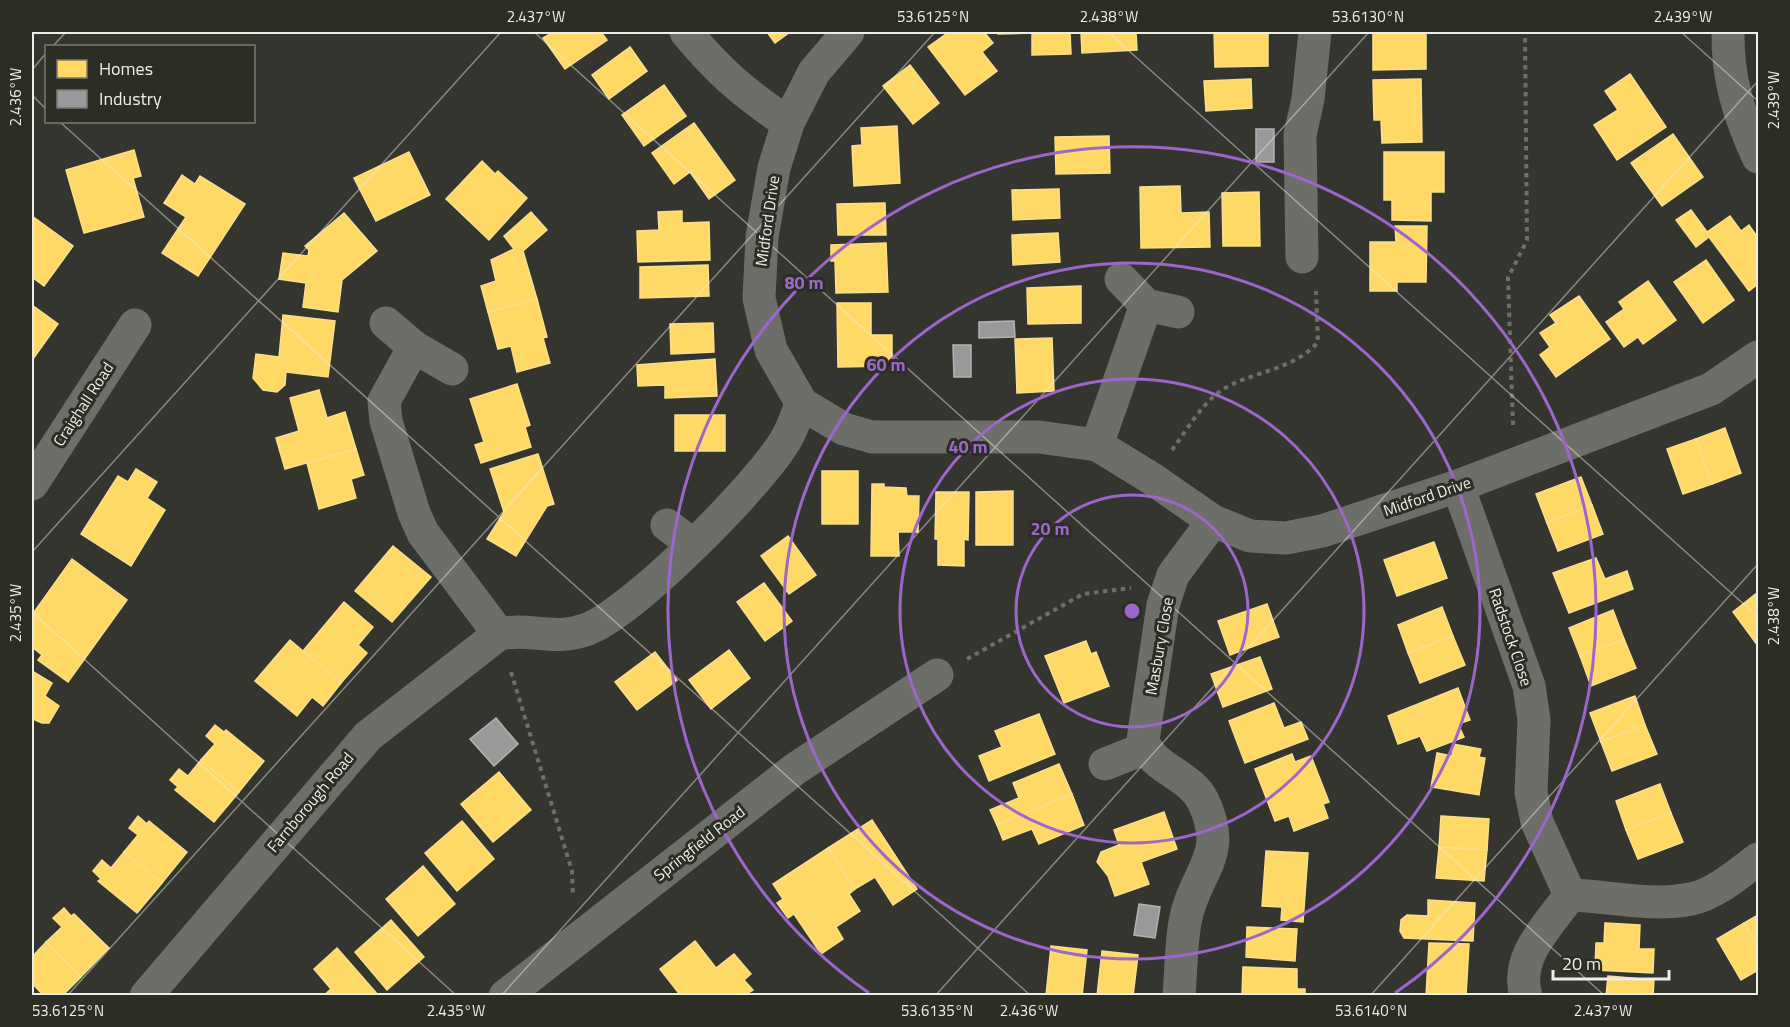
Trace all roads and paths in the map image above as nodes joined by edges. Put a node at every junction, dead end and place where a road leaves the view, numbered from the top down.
1 (686, 32) edge
2 (848, 32) edge
3 (1315, 32) edge
4 (1526, 32) edge
5 (1728, 32) edge
6 (788, 123) junction
7 (1758, 157) edge
8 (1302, 257) joint
9 (1120, 279) dead end
10 (1146, 305) junction
11 (1178, 312) dead end
12 (386, 323) dead end
13 (135, 325) dead end
14 (414, 347) junction
15 (1758, 357) edge
16 (452, 369) dead end
17 (802, 404) junction
18 (1097, 446) junction
19 (1515, 464) junction
20 (1151, 478) junction
21 (32, 484) edge
22 (1458, 486) junction
23 (1213, 521) junction
24 (667, 525) dead end
25 (693, 545) junction
26 (1168, 589) junction
27 (499, 634) junction
28 (937, 675) joint
29 (1146, 748) junction
30 (1105, 764) dead end
31 (1758, 859) edge
32 (1570, 895) junction
33 (574, 939) junction
34 (147, 996) edge
35 (505, 996) edge
36 (1179, 996) edge
37 (1526, 996) edge

1 - 6 street
2 - 6 street, Midford Drive
3 - 8 street
4 - 19 path
5 - 7 street
6 - 17 street, Midford Drive
8 - 20 path
9 - 10 street
10 - 11 street
10 - 18 street
12 - 14 street
13 - 21 street, Craighall Road
14 - 16 street
14 - 27 street
15 - 19 street, Midford Drive
17 - 18 street, Midford Drive
17 - 25 street
18 - 20 street, Midford Drive
19 - 22 street, Midford Drive
20 - 23 street, Midford Drive
22 - 23 street, Midford Drive
22 - 32 street, Radstock Close
23 - 26 street, Masbury Close
24 - 25 street
25 - 27 street
26 - 28 path
26 - 29 street, Masbury Close
27 - 33 path
27 - 34 street, Farnborough Road
28 - 33 street, Springfield Road
29 - 30 street
29 - 36 street
31 - 32 street
32 - 37 street
33 - 35 street, Springfield Road

